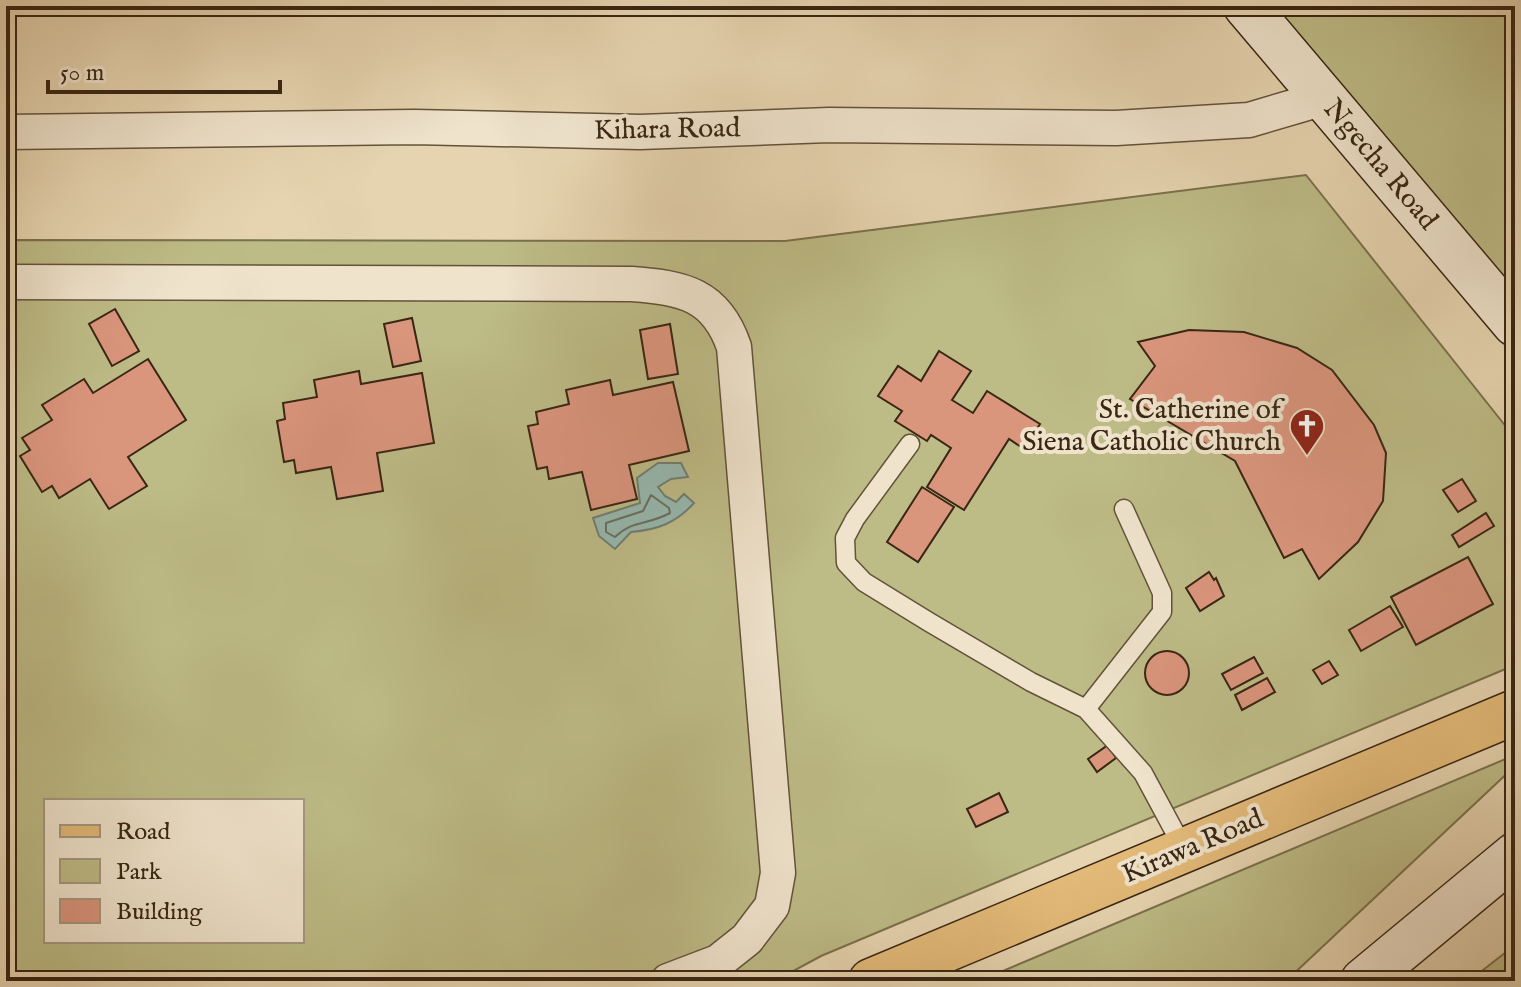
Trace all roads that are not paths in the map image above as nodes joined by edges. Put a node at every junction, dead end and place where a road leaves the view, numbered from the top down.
1 (1246, 6) edge
2 (1324, 98) junction
3 (6, 132) edge
4 (6, 282) edge
5 (1515, 324) edge
6 (910, 444) dead end
7 (1124, 509) dead end
8 (1086, 709) junction
9 (1515, 712) edge
10 (1185, 851) junction
11 (1515, 855) edge
12 (668, 981) edge
13 (871, 981) edge
14 (1363, 981) edge

1 - 2 street, Ngecha Road
2 - 3 street, Kihara Road
2 - 5 street, Ngecha Road
4 - 12 street
6 - 8 lane
7 - 8 lane
8 - 10 lane
9 - 10 main road, Kirawa Road
10 - 13 main road, Kirawa Road
11 - 14 street

